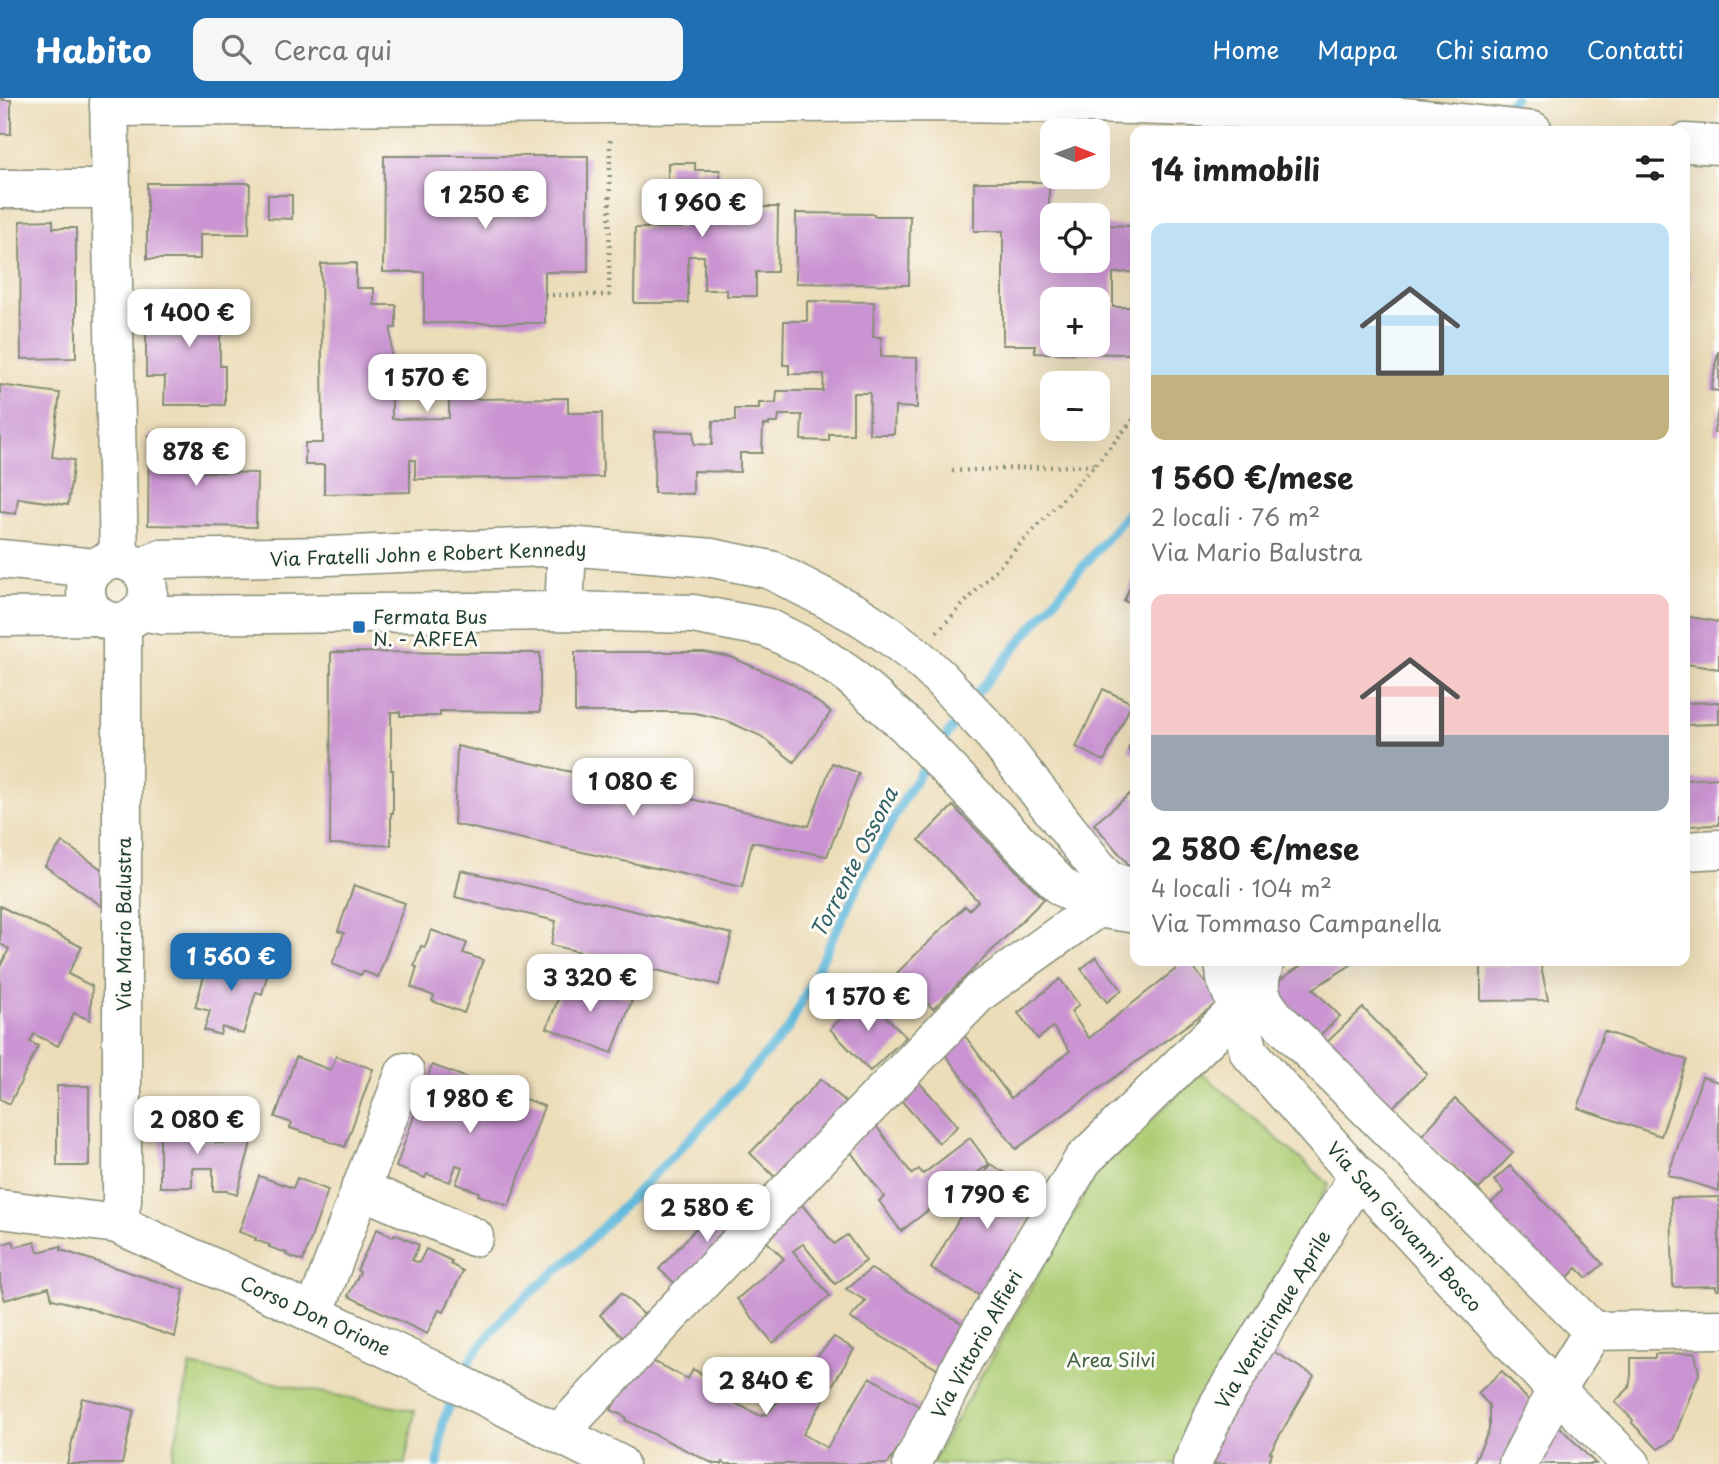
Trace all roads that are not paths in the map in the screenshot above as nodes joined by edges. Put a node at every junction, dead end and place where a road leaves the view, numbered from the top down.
1 (109, 102) edge
2 (1487, 126) edge
3 (1690, 143) edge
4 (1719, 145) edge
5 (0, 189) edge
6 (111, 189) junction
7 (567, 545) junction
8 (314, 557) junction
9 (0, 559) edge
10 (118, 566) junction
11 (564, 611) junction
12 (316, 613) junction
13 (121, 616) junction
14 (0, 617) edge
15 (1719, 849) edge
16 (1690, 850) edge
17 (1130, 888) edge
18 (1097, 908) junction
19 (1130, 913) edge
20 (1225, 966) edge
21 (1263, 966) edge
22 (1238, 1009) junction
23 (405, 1072) dead end
24 (1358, 1176) junction
25 (360, 1189) junction
26 (0, 1209) edge
27 (117, 1224) junction
28 (474, 1237) dead end
29 (314, 1314) junction
30 (1719, 1329) edge
31 (1593, 1331) junction
32 (1556, 1390) junction
33 (559, 1433) junction
34 (619, 1464) edge
35 (912, 1464) edge
36 (1192, 1464) edge
37 (1518, 1464) edge
38 (1631, 1464) edge

1 - 2 street
1 - 6 street
3 - 4 street
5 - 6 street
6 - 10 street
7 - 8 street, Via Fratelli John e Robert Kennedy
7 - 11 street
7 - 17 street, Via Fratelli John e Robert Kennedy
8 - 10 street, Via Fratelli John e Robert Kennedy
8 - 12 street
9 - 10 street, Via Fratelli John e Robert Kennedy
10 - 13 street
10 - 13 street
11 - 12 street
11 - 18 street
12 - 13 street
13 - 14 street
13 - 27 street, Via Mario Balustra
15 - 16 street
18 - 19 street
18 - 33 street
20 - 22 street, Via San Giovanni Bosco
21 - 31 street
22 - 24 street, Via San Giovanni Bosco
22 - 35 street, Via Vittorio Alfieri
23 - 25 street
24 - 32 street, Via San Giovanni Bosco
24 - 36 street, Via Venticinque Aprile
25 - 28 street
25 - 29 street
26 - 27 street, Corso Don Orione
27 - 29 street, Corso Don Orione
29 - 33 street, Corso Don Orione
30 - 31 street
31 - 32 street
32 - 37 street
32 - 38 street, Via San Giovanni Bosco
33 - 34 street, Corso Don Orione

